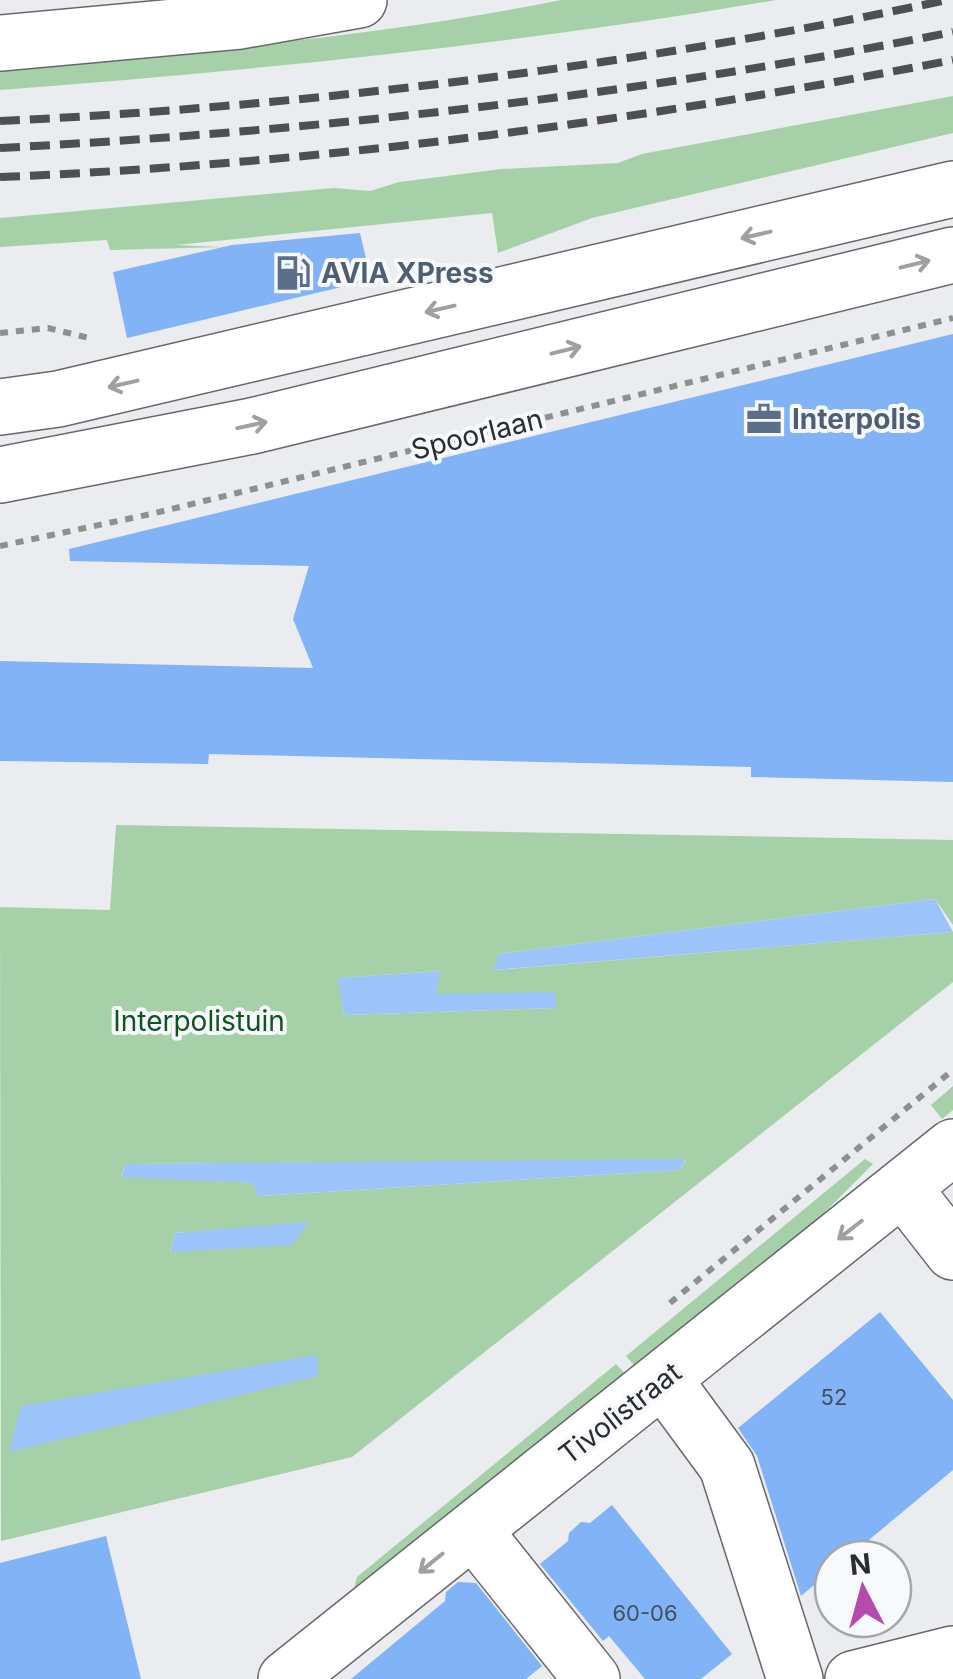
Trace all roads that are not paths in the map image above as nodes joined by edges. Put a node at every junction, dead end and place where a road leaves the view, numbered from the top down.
1 (360, 0) edge
2 (240, 10) edge
3 (0, 43) edge
4 (953, 188) edge
5 (834, 216) junction
6 (953, 254) edge
7 (850, 281) junction
8 (0, 408) edge
9 (0, 476) edge
10 (953, 1146) edge
11 (902, 1188) junction
12 (953, 1252) edge
13 (663, 1379) junction
14 (473, 1530) junction
15 (953, 1654) edge
16 (286, 1679) edge
17 (592, 1679) edge
18 (796, 1679) edge
19 (853, 1679) edge

1 - 2 street
2 - 3 street
4 - 5 street
5 - 7 street
5 -> 8 street
7 -> 6 street
9 -> 7 street
10 - 11 street, Tivolistraat
11 - 12 street
11 -> 13 street, Tivolistraat
13 - 14 street, Tivolistraat
13 - 18 street
14 -> 16 street, Tivolistraat
14 - 17 street
15 - 19 street

